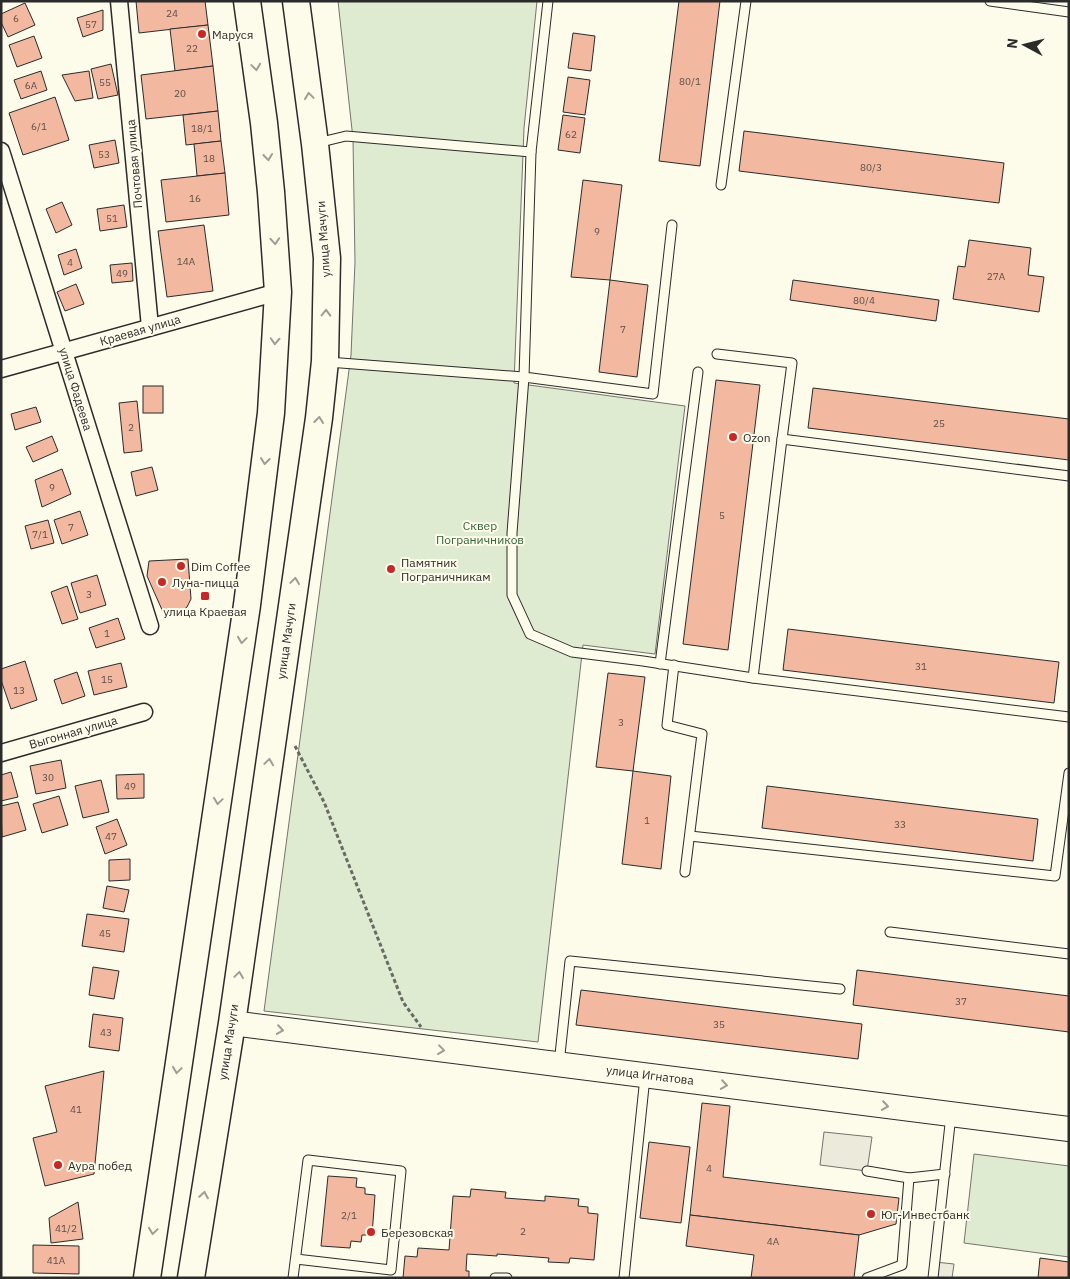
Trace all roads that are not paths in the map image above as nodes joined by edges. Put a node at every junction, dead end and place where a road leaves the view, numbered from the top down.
1 (119, 1) edge
2 (247, 1) edge
3 (296, 1) edge
4 (548, 1) edge
5 (746, 1) edge
6 (990, 1) edge
7 (1069, 12) edge
8 (315, 144) junction
9 (1, 151) edge
10 (531, 152) junction
11 (721, 185) dead end
12 (672, 225) dead end
13 (278, 292) junction
14 (150, 326) junction
15 (64, 351) junction
16 (716, 354) dead end
17 (324, 361) junction
18 (1, 369) edge
19 (698, 372) dead end
20 (524, 377) junction
21 (782, 439) junction
22 (1069, 476) edge
23 (150, 626) dead end
24 (660, 664) junction
25 (674, 666) junction
26 (753, 678) junction
27 (144, 712) dead end
28 (1069, 718) edge
29 (1, 753) edge
30 (1069, 773) edge
31 (690, 836) junction
32 (685, 872) dead end
33 (890, 932) dead end
34 (1069, 954) edge
35 (840, 989) dead end
36 (232, 1023) junction
37 (559, 1064) junction
38 (645, 1074) junction
39 (951, 1115) junction
40 (1069, 1129) edge
41 (867, 1171) dead end
42 (946, 1174) junction
43 (910, 1178) junction
44 (296, 1259) junction
45 (147, 1278) edge
46 (191, 1278) edge
47 (293, 1278) edge
48 (495, 1278) edge
49 (507, 1278) edge
50 (624, 1278) edge
51 (867, 1278) edge
52 (933, 1278) edge

1 - 14 street, Почтовая улица
2 -> 13 main road
8 -> 3 main road, улица Мачуги
4 - 10 lane
5 - 11 lane
6 - 7 lane
8 - 10 lane
17 -> 8 main road, улица Мачуги
9 - 15 street, улица Фадеева
10 - 20 lane
12 - 20 lane
13 - 14 street, Краевая улица
13 -> 45 main road
14 - 15 street, Краевая улица
15 - 18 street, Краевая улица
15 - 23 street, улица Фадеева
16 - 21 lane
17 - 20 lane
36 -> 17 main road, улица Мачуги
19 - 24 lane
20 - 24 lane
21 - 22 lane
21 - 26 lane
24 - 25 lane
25 - 26 lane
25 - 31 lane
26 - 28 lane
27 - 29 street, Выгонная улица
30 - 31 lane
31 - 32 lane
33 - 34 lane
35 - 37 lane
36 -> 37 street, улица Игнатова
46 -> 36 main road, улица Мачуги
37 - 38 street, улица Игнатова
38 -> 39 street, улица Игнатова
38 - 50 lane
39 - 40 street, улица Игнатова
39 - 42 lane
41 - 43 lane
42 - 43 lane
42 - 52 lane
43 - 51 lane
44 - 44 lane
44 - 47 lane
48 - 49 lane

